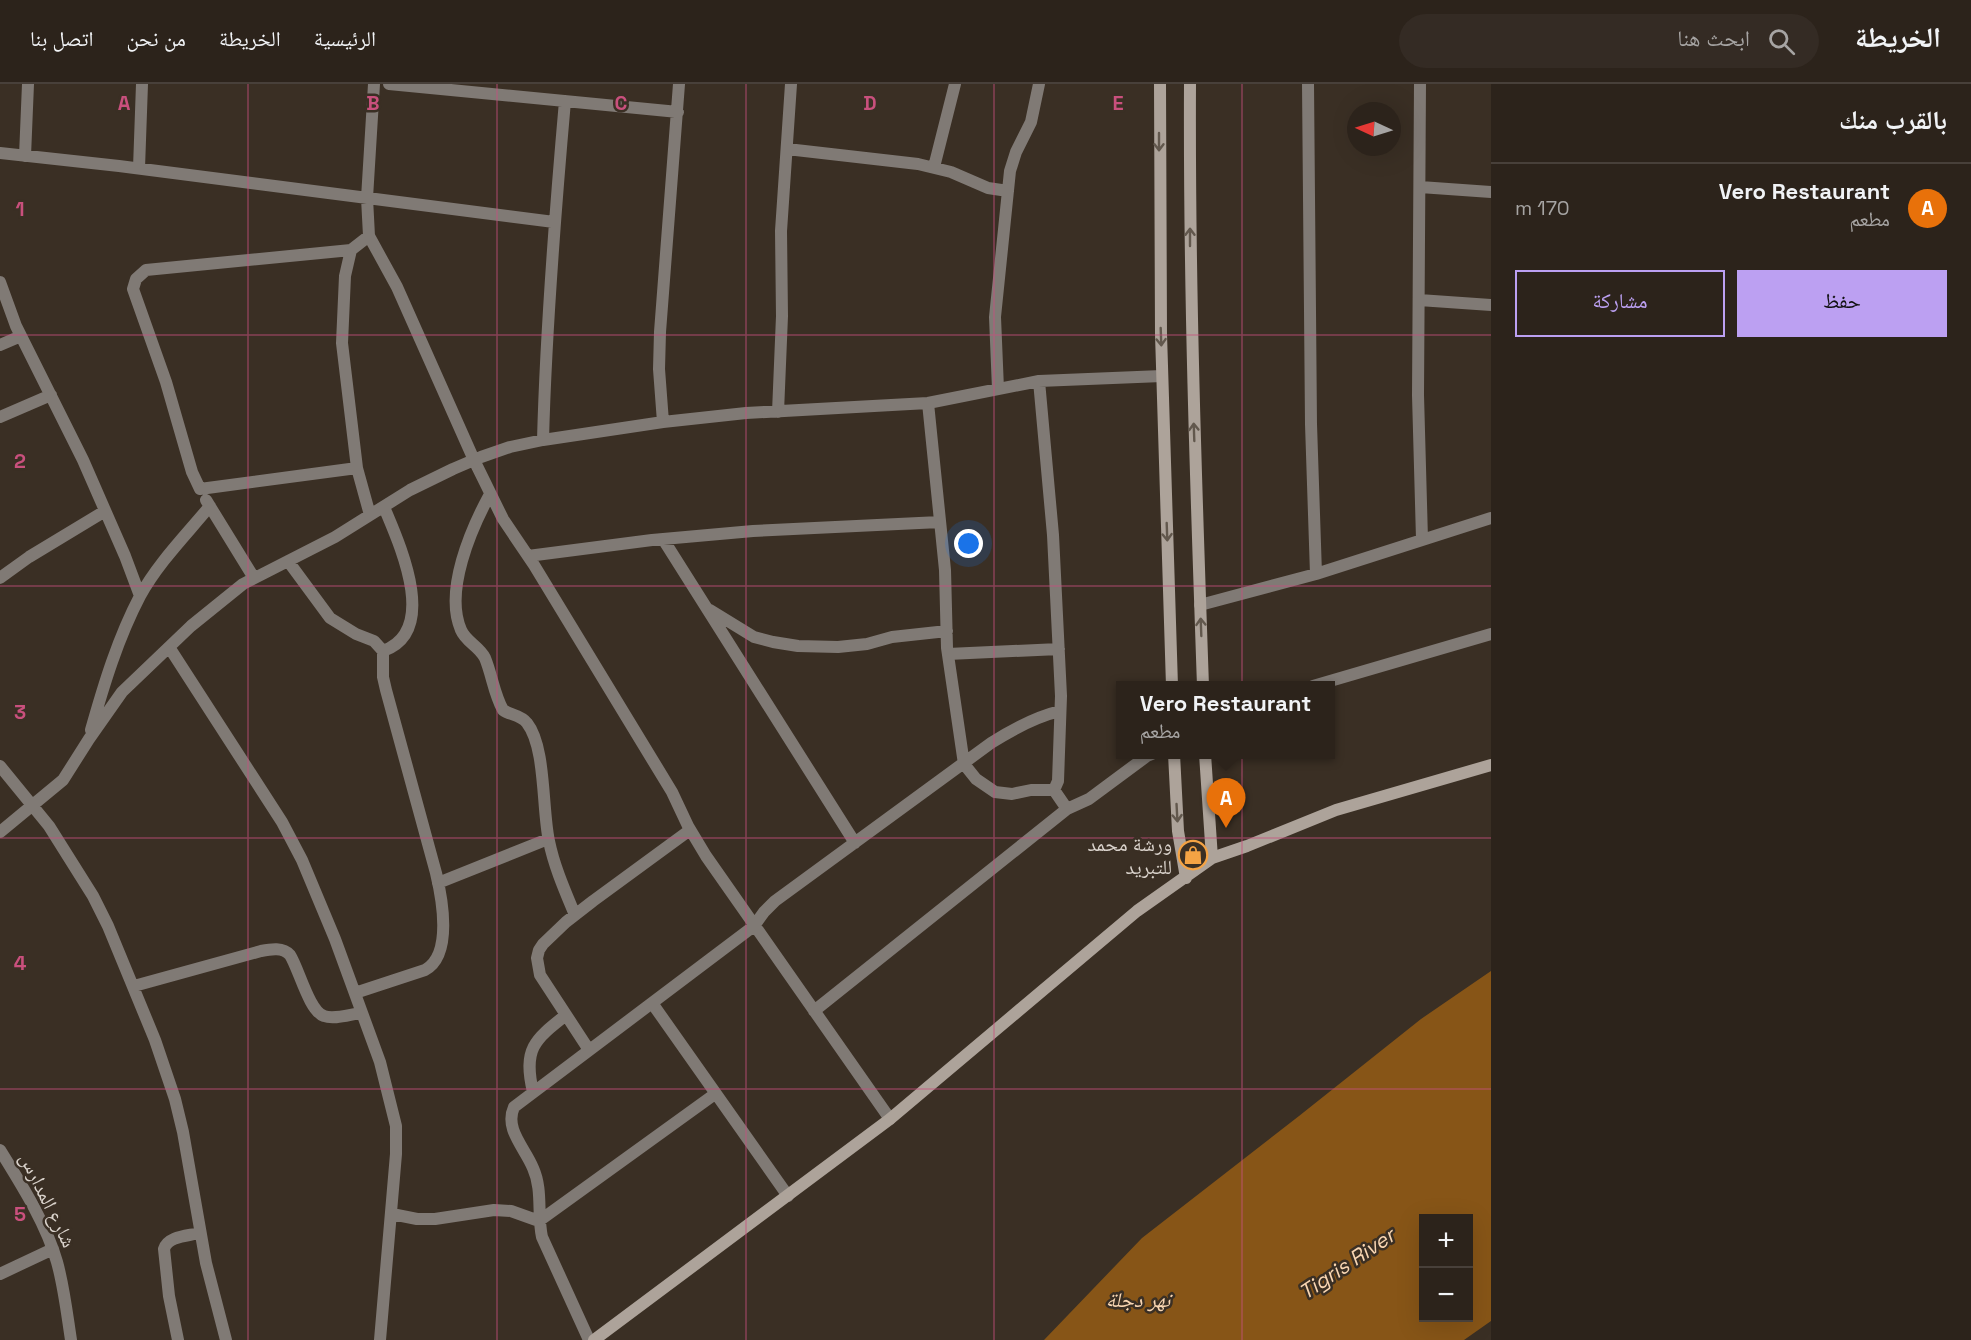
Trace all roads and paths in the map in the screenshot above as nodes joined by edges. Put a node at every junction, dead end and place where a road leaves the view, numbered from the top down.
1 (27, 84) edge
2 (141, 84) edge
3 (374, 84) edge
4 (389, 84) edge
5 (679, 84) edge
6 (792, 84) edge
7 (955, 84) edge
8 (1039, 84) edge
9 (1160, 84) edge
10 (1190, 84) edge
11 (1308, 84) edge
12 (1420, 84) edge
13 (566, 101) junction
14 (678, 112) junction
15 (787, 149) junction
16 (0, 153) edge
17 (25, 156) junction
18 (934, 167) junction
19 (139, 168) junction
20 (1420, 187) junction
21 (1008, 191) junction
22 (1491, 192) edge
23 (367, 198) junction
24 (554, 222) junction
25 (369, 236) junction
26 (351, 250) junction
27 (0, 282) edge
28 (1419, 300) junction
29 (1491, 305) edge
30 (21, 336) junction
31 (0, 345) edge
32 (1162, 376) junction
33 (1039, 381) junction
34 (998, 388) junction
35 (51, 395) junction
36 (928, 403) junction
37 (778, 412) junction
38 (0, 417) edge
39 (663, 422) junction
40 (543, 440) junction
41 (474, 460) junction
42 (357, 468) junction
43 (200, 489) junction
44 (490, 494) junction
45 (210, 506) junction
46 (384, 507) junction
47 (105, 511) junction
48 (370, 515) junction
49 (1491, 518) edge
50 (940, 522) junction
51 (663, 539) junction
52 (1422, 539) junction
53 (528, 556) junction
54 (288, 561) junction
55 (1316, 574) junction
56 (0, 578) edge
57 (254, 578) junction
58 (140, 596) junction
59 (1200, 605) junction
60 (707, 609) junction
61 (947, 631) junction
62 (1491, 634) edge
63 (169, 647) junction
64 (1059, 650) junction
65 (383, 651) junction
66 (948, 654) junction
67 (1172, 681) edge
68 (1203, 681) edge
69 (1330, 681) edge
70 (1060, 711) junction
71 (88, 739) junction
72 (1145, 759) edge
73 (1174, 759) edge
74 (1205, 759) edge
75 (963, 764) junction
76 (1491, 765) edge
77 (0, 766) edge
78 (1054, 790) junction
79 (33, 806) junction
80 (1067, 809) junction
81 (690, 830) junction
82 (0, 832) edge
83 (548, 839) junction
84 (855, 843) junction
85 (1212, 858) junction
86 (1186, 878) junction
87 (438, 883) junction
88 (575, 915) junction
89 (754, 927) junction
90 (134, 987) junction
91 (355, 993) junction
92 (652, 1003) junction
93 (814, 1011) junction
94 (362, 1013) junction
95 (566, 1015) junction
96 (590, 1050) junction
97 (533, 1092) junction
98 (715, 1094) junction
99 (890, 1119) junction
100 (0, 1150) edge
101 (788, 1196) junction
102 (392, 1214) junction
103 (539, 1221) junction
104 (199, 1233) junction
105 (52, 1249) junction
106 (0, 1274) edge
107 (71, 1340) edge
108 (178, 1340) edge
109 (226, 1340) edge
110 (380, 1340) edge
111 (589, 1340) edge
112 (594, 1340) edge

1 - 17 street
2 - 19 street
3 - 23 street
4 - 13 street
5 - 14 street
6 - 15 street
7 - 18 street
8 - 21 street
9 -> 32 street
59 -> 10 street
11 - 55 street
12 - 20 street
13 - 14 street
13 - 24 street
14 - 39 street
15 - 18 street
15 - 37 street
16 - 17 street
17 - 19 street
18 - 21 street
19 - 23 street
20 - 22 street
20 - 28 street
21 - 34 street
23 - 24 street
23 - 25 street
24 - 40 street
25 - 26 street
25 - 41 street
26 - 42 street
26 - 43 street
27 - 30 street
28 - 29 street
28 - 52 street
30 - 31 street
30 - 35 street
32 - 33 street
32 -> 67 street
33 - 34 street
33 - 64 street
34 - 36 street
35 - 38 street
35 - 47 street
36 - 37 street
36 - 50 street
37 - 39 street
39 - 40 street
40 - 41 street
41 - 44 street
41 - 46 street
42 - 43 street
42 - 48 street
43 - 45 street
44 - 53 street
44 - 83 street
45 - 57 street
45 - 58 street
46 - 48 street
46 - 65 street
47 - 56 street
47 - 58 street
48 - 54 street
49 - 52 street
50 - 51 street
50 - 61 street
51 - 53 street
51 - 60 street
52 - 55 street
53 - 81 street
54 - 57 street
54 - 65 street
55 - 59 street
57 - 63 street
58 - 71 street
68 -> 59 street
60 - 61 street
60 - 84 street
61 - 66 street
62 - 69 street
63 - 71 street
63 - 91 street
64 - 66 street
64 - 70 street
65 - 87 street
66 - 75 street
70 - 75 street
70 - 78 street
71 - 79 street
72 - 80 street
73 -> 86 street
74 - 85 street
75 - 78 street
75 - 84 street
76 - 85 street
77 - 79 street
78 - 80 street
79 - 82 street
79 - 90 street
80 - 93 street
81 - 88 street
81 - 89 street
83 - 87 street
83 - 88 street
84 - 89 street
85 - 86 street
86 - 99 street
87 - 91 street
88 - 95 street
89 - 92 street
89 - 93 street
90 - 94 street
90 - 104 street
91 - 94 street
92 - 96 street
92 - 98 street
93 - 99 street
94 - 102 street
95 - 96 street
95 - 97 street
96 - 97 street
97 - 103 street
98 - 101 street
98 - 103 street
99 - 101 street
100 - 105 street, شارع المدارس
101 - 112 street
102 - 103 street
102 - 110 street
103 - 111 street
104 - 108 street
104 - 109 street
105 - 106 street
105 - 107 street, شارع المدارس

